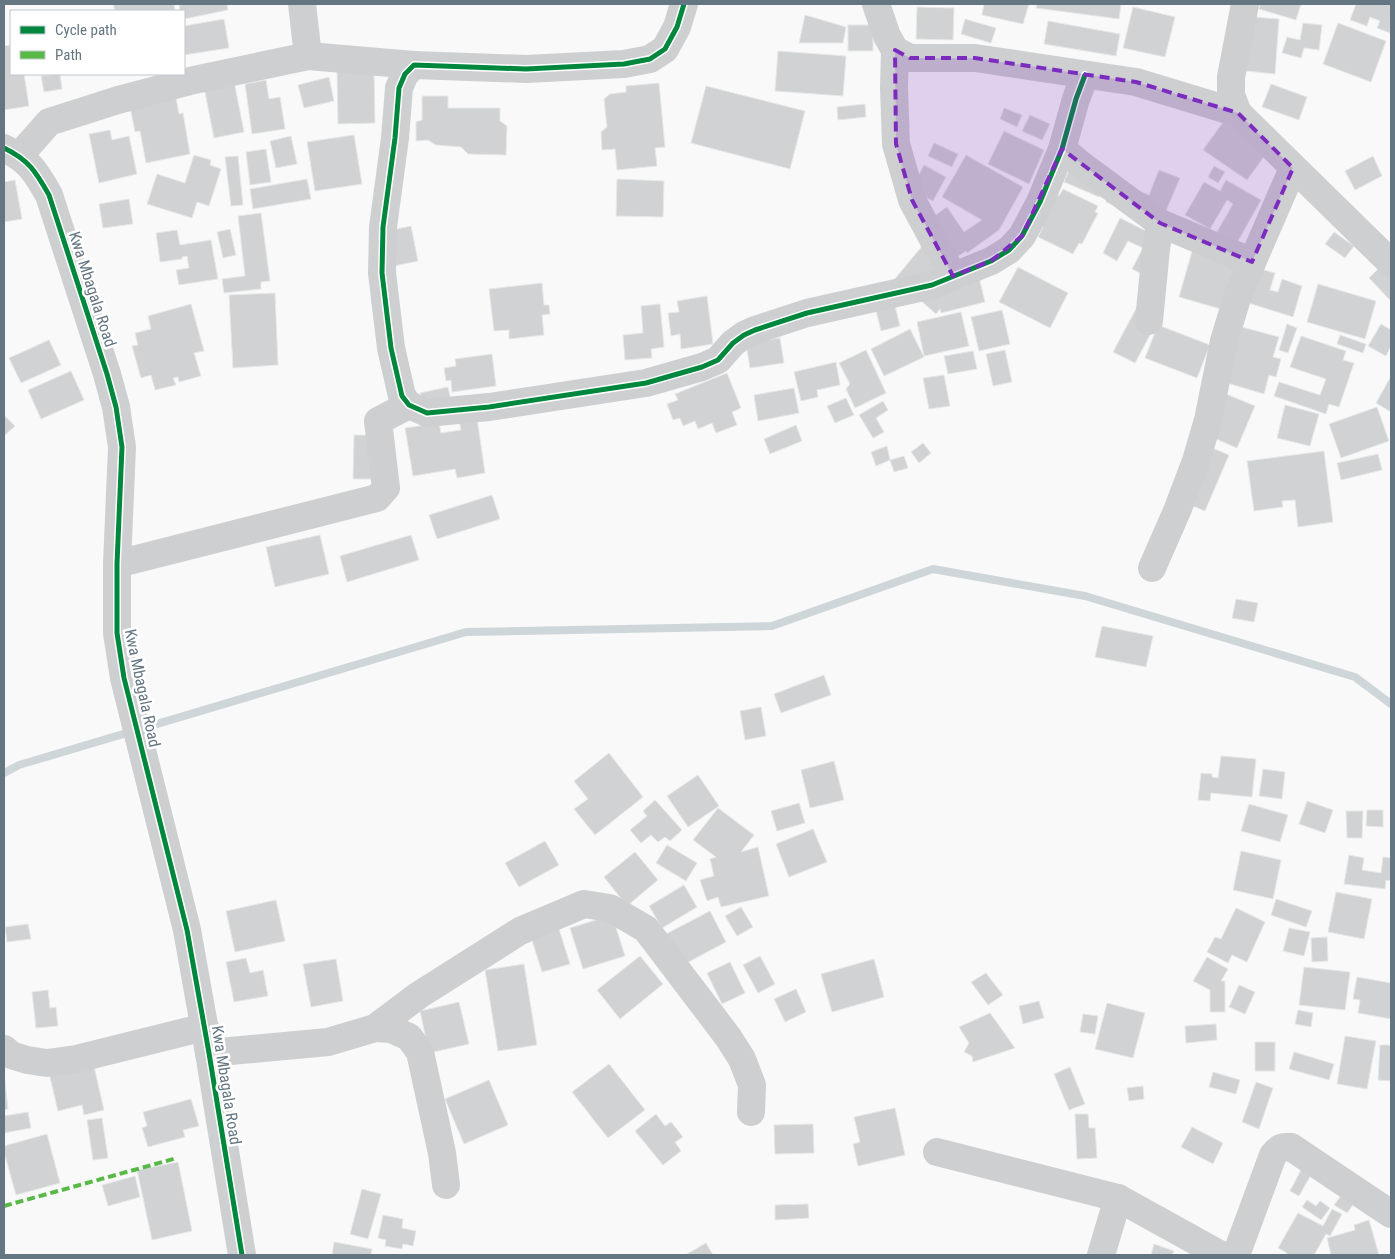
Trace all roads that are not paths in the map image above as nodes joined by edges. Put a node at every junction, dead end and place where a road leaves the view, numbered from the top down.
1 (302, 4) edge
2 (684, 4) edge
3 (876, 4) edge
4 (1245, 4) edge
5 (895, 50) junction
6 (308, 56) junction
7 (414, 65) junction
8 (1085, 74) junction
9 (1238, 113) junction
10 (1062, 149) junction
11 (12, 152) edge
12 (1293, 168) junction
13 (1160, 223) junction
14 (1252, 262) junction
15 (1391, 262) edge
16 (953, 276) junction
17 (1149, 321) dead end
18 (409, 405) junction
19 (117, 564) junction
20 (1152, 568) dead end
21 (375, 1028) junction
22 (207, 1040) junction
23 (4, 1049) edge
24 (751, 1112) dead end
25 (936, 1152) dead end
26 (446, 1185) dead end
27 (1118, 1198) junction
28 (1391, 1214) edge
29 (242, 1255) edge
30 (1101, 1255) edge
31 (1221, 1255) edge
32 (1236, 1255) edge

1 - 6 street
2 - 7 street
3 - 5 street
4 - 9 street
5 - 8 street
5 - 16 street
6 - 7 street
6 - 11 street
7 - 18 street
8 - 9 street
8 - 10 street
9 - 12 street
10 - 13 street
10 - 16 street
11 - 19 street, Kwa Mbagala Road
12 - 14 street
12 - 15 street
13 - 14 street
13 - 17 street
14 - 20 street
16 - 18 street
18 - 19 street
19 - 22 street, Kwa Mbagala Road
21 - 22 street
21 - 24 street
21 - 26 street
22 - 23 street
22 - 29 street, Kwa Mbagala Road
25 - 27 street
27 - 30 street
27 - 31 street
28 - 32 street

